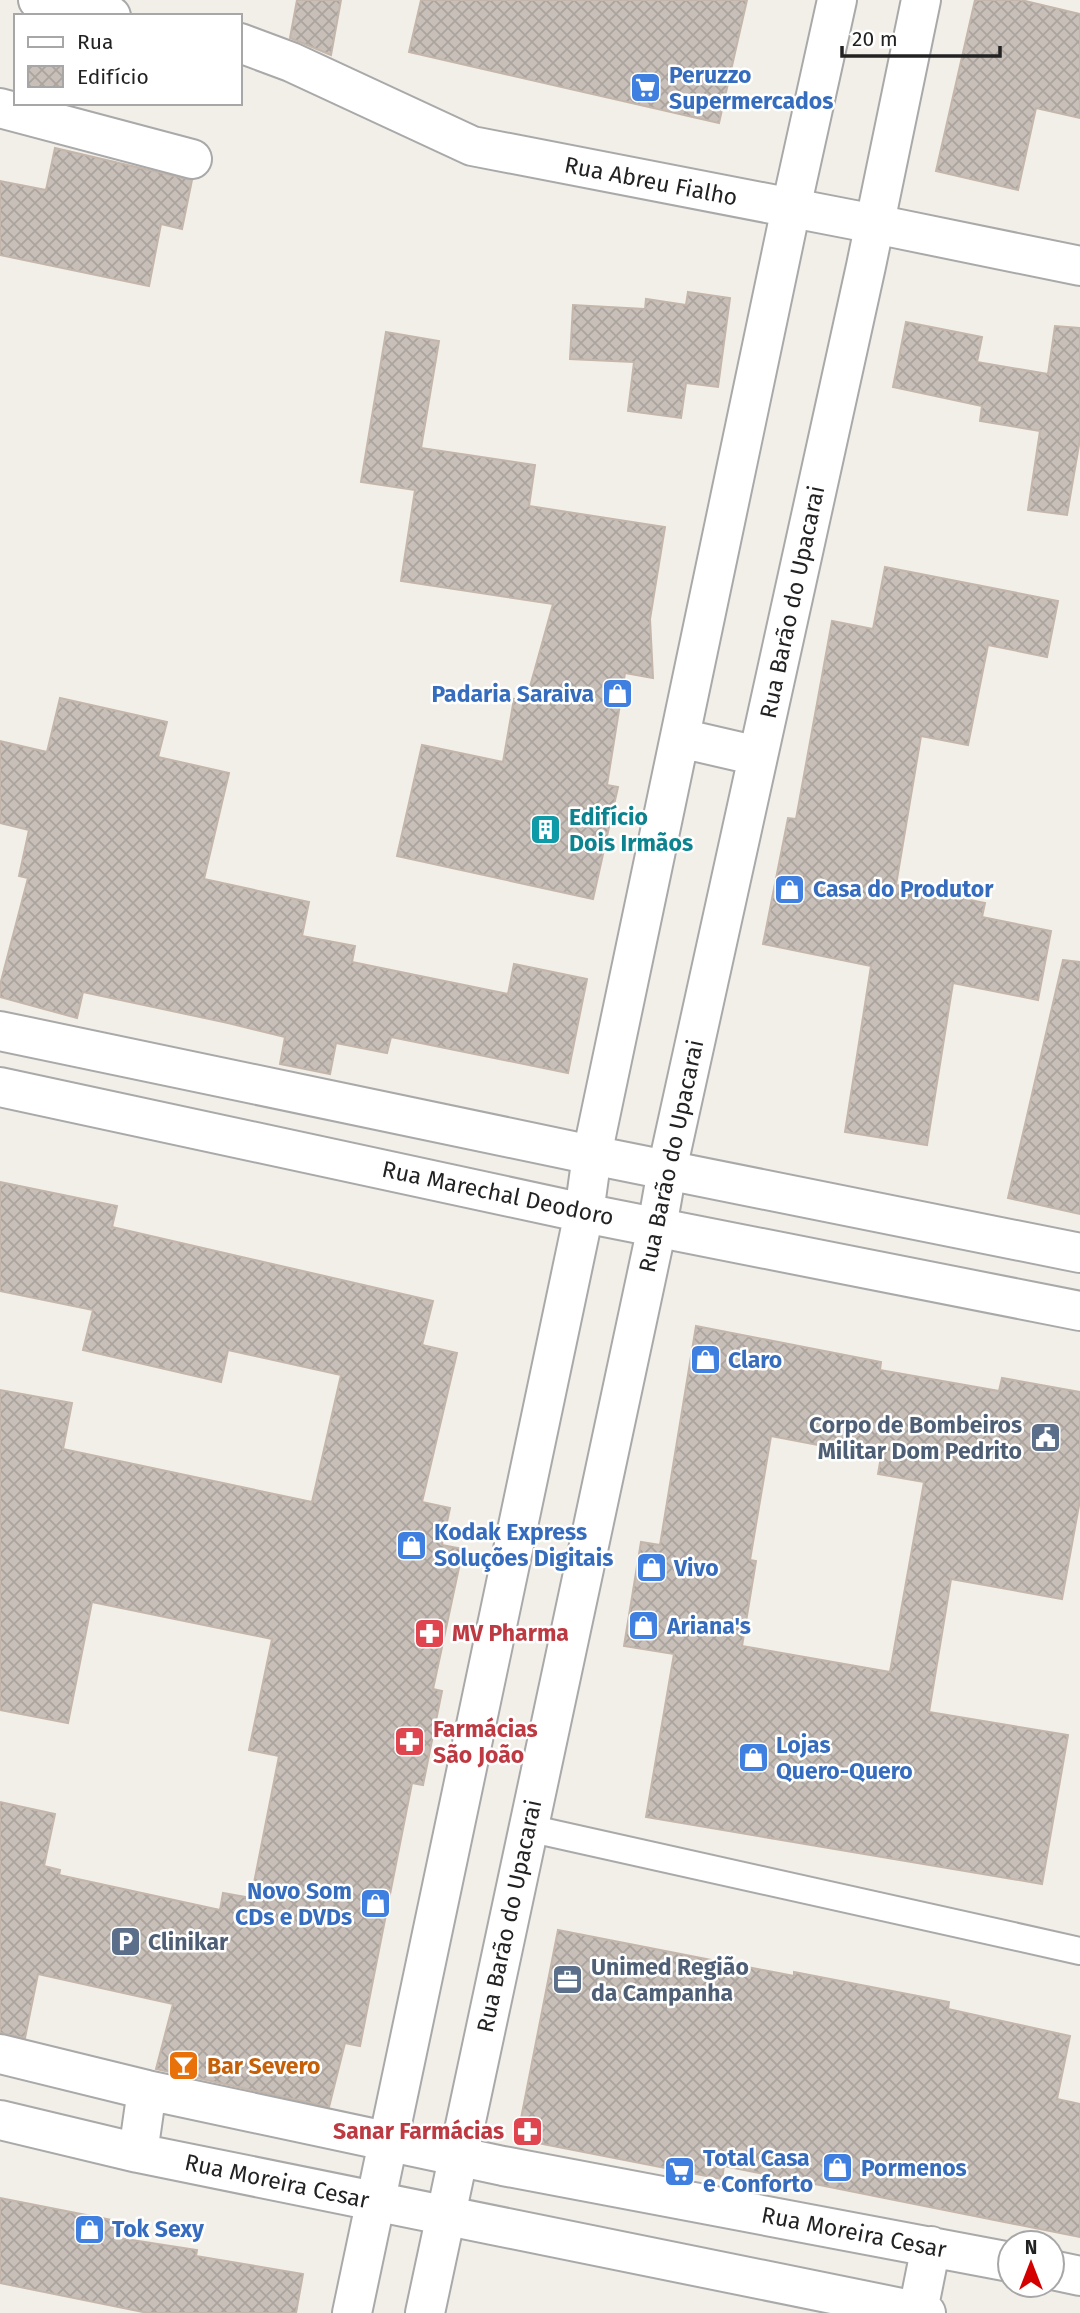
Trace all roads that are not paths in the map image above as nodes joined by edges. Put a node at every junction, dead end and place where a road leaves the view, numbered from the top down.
1 (38, 0) edge
2 (837, 0) edge
3 (921, 0) edge
4 (102, 14) edge
5 (242, 44) edge
6 (0, 108) edge
7 (191, 159) dead end
8 (791, 208) junction
9 (875, 224) junction
10 (1080, 266) edge
11 (680, 738) junction
12 (758, 756) junction
13 (0, 1031) edge
14 (155, 1064) junction
15 (0, 1087) edge
16 (145, 1118) junction
17 (592, 1155) junction
18 (667, 1170) junction
19 (584, 1213) junction
20 (657, 1227) junction
21 (1080, 1253) edge
22 (1080, 1311) edge
23 (528, 1828) junction
24 (1080, 1951) edge
25 (0, 2054) edge
26 (147, 2090) junction
27 (0, 2120) edge
28 (390, 2141) junction
29 (138, 2153) junction
30 (457, 2156) junction
31 (376, 2202) junction
32 (447, 2216) junction
33 (931, 2246) junction
34 (996, 2259) edge
35 (922, 2312) edge
36 (352, 2313) edge
37 (425, 2313) edge

1 - 4 street
2 - 8 street
3 - 9 street, Rua Barão do Upacarai
5 - 8 street, Rua Abreu Fialho
6 - 7 street
8 - 9 street, Rua Abreu Fialho
8 - 11 street
9 - 10 street, Rua Abreu Fialho
9 - 12 street, Rua Barão do Upacarai
11 - 12 street
11 - 17 street
12 - 18 street, Rua Barão do Upacarai
13 - 14 street
14 - 16 street
14 - 17 street
15 - 16 street, Rua Marechal Deodoro
16 - 19 street, Rua Marechal Deodoro
17 - 18 street
17 - 19 street
18 - 20 street, Rua Barão do Upacarai
18 - 21 street
19 - 20 street, Rua Marechal Deodoro
19 - 28 street
20 - 22 street, Rua Marechal Deodoro
20 - 23 street, Rua Barão do Upacarai
23 - 24 lane
23 - 30 street, Rua Barão do Upacarai
25 - 26 street, Rua Moreira Cesar
26 - 28 street, Rua Moreira Cesar
26 - 29 street
27 - 29 street, Rua Moreira Cesar
28 - 30 street, Rua Moreira Cesar
28 - 31 street
29 - 31 street, Rua Moreira Cesar
30 - 32 street, Rua Barão do Upacarai
30 - 33 street, Rua Moreira Cesar
31 - 32 street, Rua Moreira Cesar
31 - 36 street
32 - 35 street, Rua Moreira Cesar
32 - 37 street, Rua Barão do Upacarai
33 - 34 street, Rua Moreira Cesar
33 - 35 street

